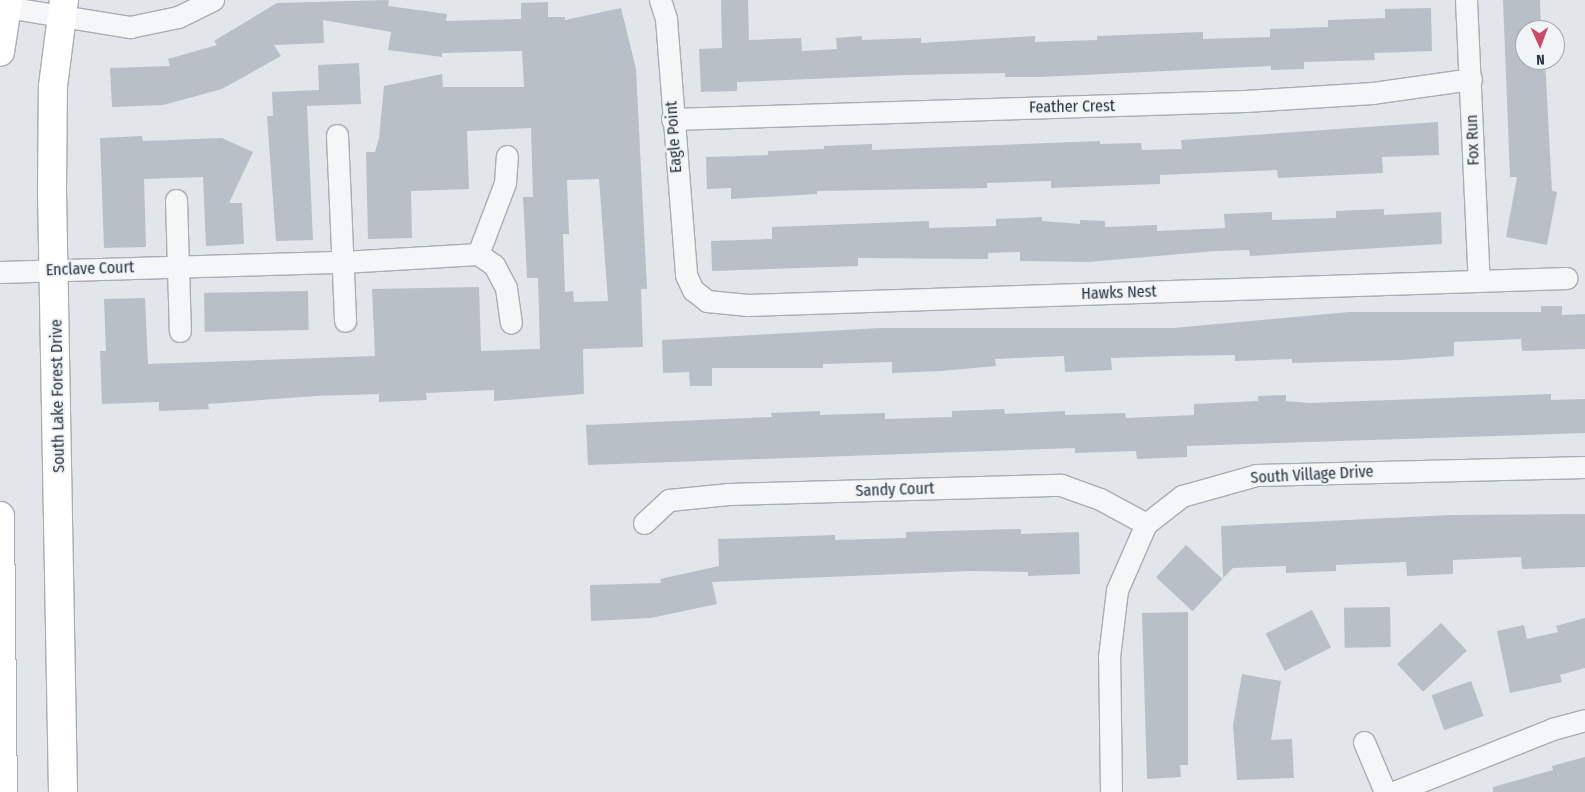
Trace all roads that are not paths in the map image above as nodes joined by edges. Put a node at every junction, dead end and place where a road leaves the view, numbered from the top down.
1 (213, 0) edge
2 (660, 0) edge
3 (1466, 0) edge
4 (7, 4) edge
5 (62, 9) edge
6 (0, 52) edge
7 (1471, 79) junction
8 (672, 119) junction
9 (337, 135) dead end
10 (506, 156) dead end
11 (176, 200) dead end
12 (478, 254) junction
13 (343, 262) junction
14 (179, 266) junction
15 (55, 270) junction
16 (0, 272) edge
17 (686, 275) joint
18 (1568, 278) dead end
19 (1479, 280) junction
20 (345, 322) dead end
21 (511, 323) dead end
22 (180, 331) dead end
23 (1585, 466) edge
24 (0, 516) edge
25 (644, 523) dead end
26 (1146, 524) junction
27 (1585, 720) edge
28 (1364, 742) dead end
29 (3, 792) edge
30 (63, 792) edge
31 (1111, 792) edge
32 (1385, 792) edge
33 (1394, 792) edge

1 - 5 street
2 - 8 street, Eagle Point
3 - 7 street, Fox Run
4 - 5 street
4 - 6 main road
5 - 15 main road, South Lake Forest Drive
7 - 8 street, Feather Crest
7 - 19 street, Fox Run
8 - 17 street, Eagle Point
9 - 13 street
10 - 12 street
11 - 14 street
12 - 13 street, Enclave Court
12 - 21 street
13 - 14 street, Enclave Court
13 - 20 street
14 - 15 street, Enclave Court
14 - 22 street
15 - 16 street, Enclave Court
15 - 30 main road, South Lake Forest Drive
17 - 19 street, Hawks Nest
18 - 19 street, Hawks Nest
23 - 26 street, South Village Drive
24 - 29 main road
25 - 26 street, Sandy Court
26 - 31 street, South Village Drive
27 - 33 street
28 - 32 street

